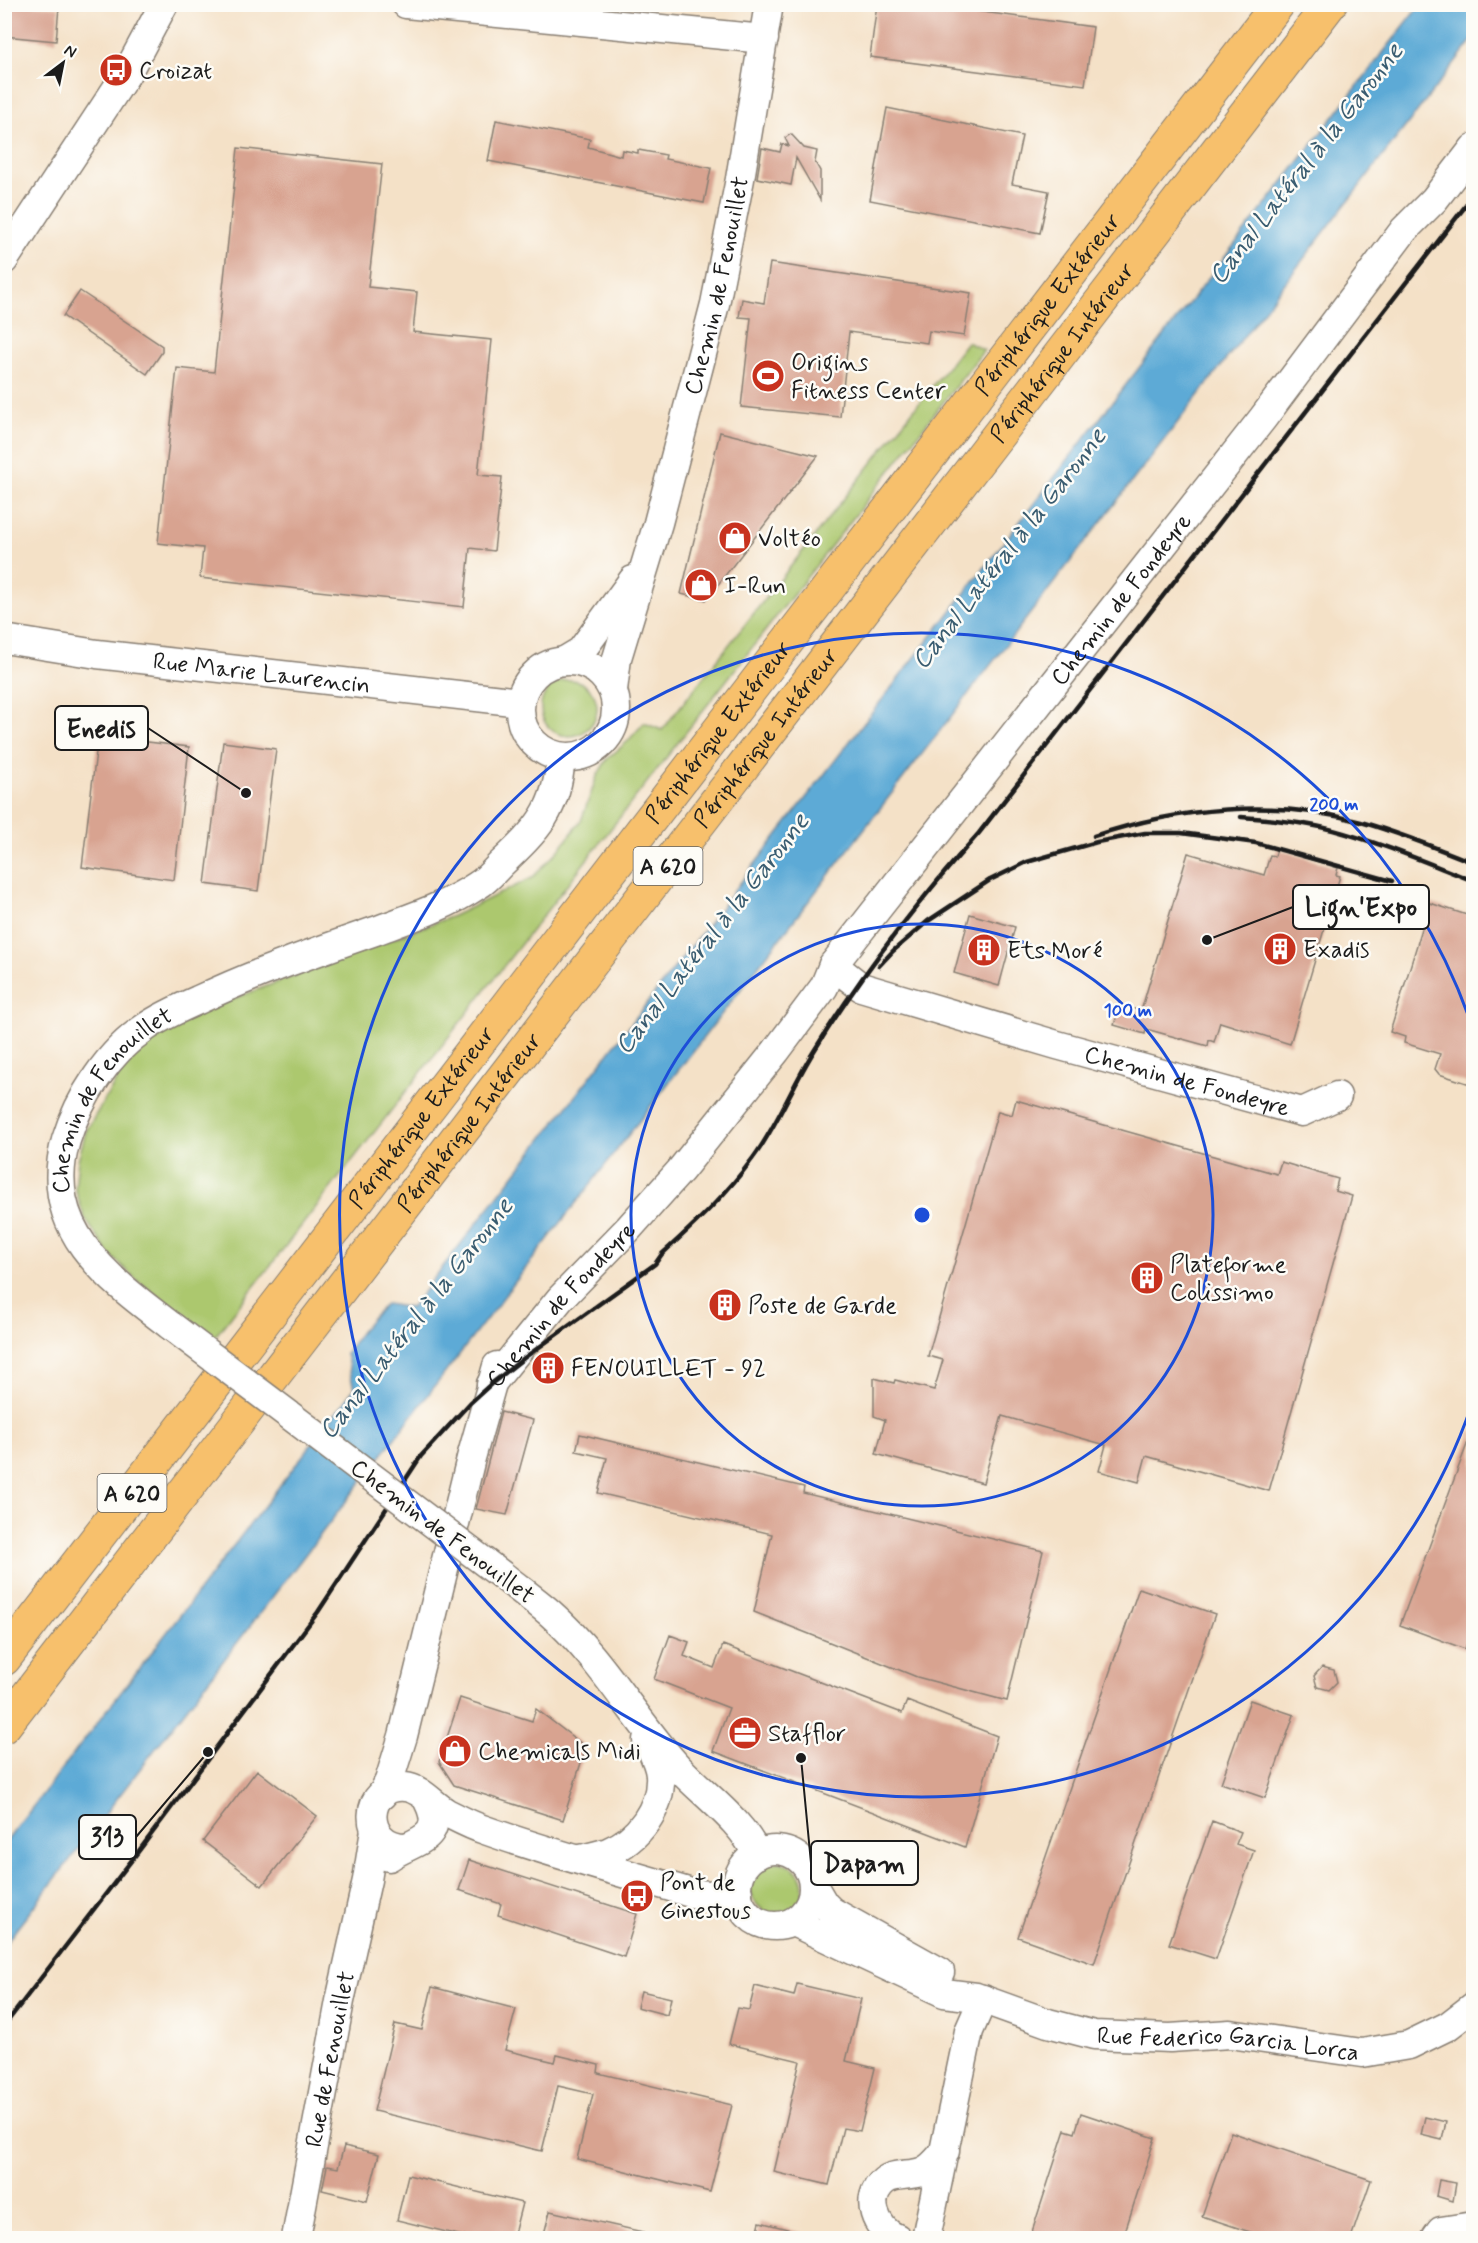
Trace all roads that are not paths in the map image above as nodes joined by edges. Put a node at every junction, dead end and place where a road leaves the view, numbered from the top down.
1 (165, 4) edge
2 (406, 4) edge
3 (769, 4) edge
4 (1278, 4) edge
5 (1330, 4) edge
6 (764, 39) junction
7 (1473, 126) edge
8 (1473, 148) edge
9 (1404, 230) junction
10 (4, 260) edge
11 (646, 562) junction
12 (4, 639) edge
13 (566, 660) junction
14 (613, 690) junction
15 (520, 702) junction
16 (561, 758) junction
17 (833, 965) junction
18 (1337, 1096) dead end
19 (491, 1384) joint
20 (4, 1659) edge
21 (631, 1709) junction
22 (4, 1726) edge
23 (403, 1736) junction
24 (382, 1795) junction
25 (423, 1796) junction
26 (375, 1830) junction
27 (483, 1830) junction
28 (417, 1841) junction
29 (757, 1855) junction
30 (581, 1859) junction
31 (367, 1880) junction
32 (814, 1887) junction
33 (738, 1893) junction
34 (793, 1922) junction
35 (979, 1998) junction
36 (1473, 2006) edge
37 (945, 2151) junction
38 (1473, 2229) edge
39 (296, 2238) edge
40 (897, 2238) edge
41 (926, 2238) edge
42 (1436, 2238) edge

1 - 10 street
2 - 6 street
3 - 6 street, Chemin de Fenouillet
4 - 20 highway, Périphérique Extérieur / A 620
5 - 22 highway, Périphérique Intérieur / A 620
6 - 11 street, Chemin de Fenouillet
7 - 9 street, Chemin de Fondeyre
8 - 9 street, Chemin de Fondeyre
9 - 17 street, Chemin de Fondeyre
11 - 13 street, Chemin de Fenouillet
11 - 14 street, Chemin de Fenouillet
12 - 15 street, Rue Marie Laurencin
13 - 14 street
13 - 15 street
14 - 16 street
15 - 16 street
16 - 21 street, Chemin de Fenouillet, bridge
17 - 18 street, Chemin de Fondeyre
17 - 19 street, Chemin de Fondeyre
19 - 23 street, Rue de Fenouillet
21 - 29 street, Chemin de Fenouillet
21 - 30 street, Chemin de Fenouillet
23 - 24 street, Rue de Fenouillet
23 - 25 street, Rue de Fenouillet
24 - 25 street
24 - 26 street, Rue de Fenouillet
25 - 27 street, Rue de Fenouillet
25 - 28 street, Rue de Fenouillet
26 - 28 street
26 - 31 street, Rue de Fenouillet
27 - 28 street, Rue de Fenouillet
27 - 30 street, Rue de Fenouillet
28 - 31 street, Rue de Fenouillet
29 - 32 street
29 - 33 street
30 - 33 street, Rue de Fenouillet
31 - 39 street, Rue de Fenouillet
32 - 34 street
32 - 35 street, Rue Federico Garcia Lorca
33 - 34 street
34 - 35 street, Rue Federico Garcia Lorca
35 - 36 street, Rue Federico Garcia Lorca
35 - 37 street
37 - 40 street
37 - 41 street
38 - 42 street

